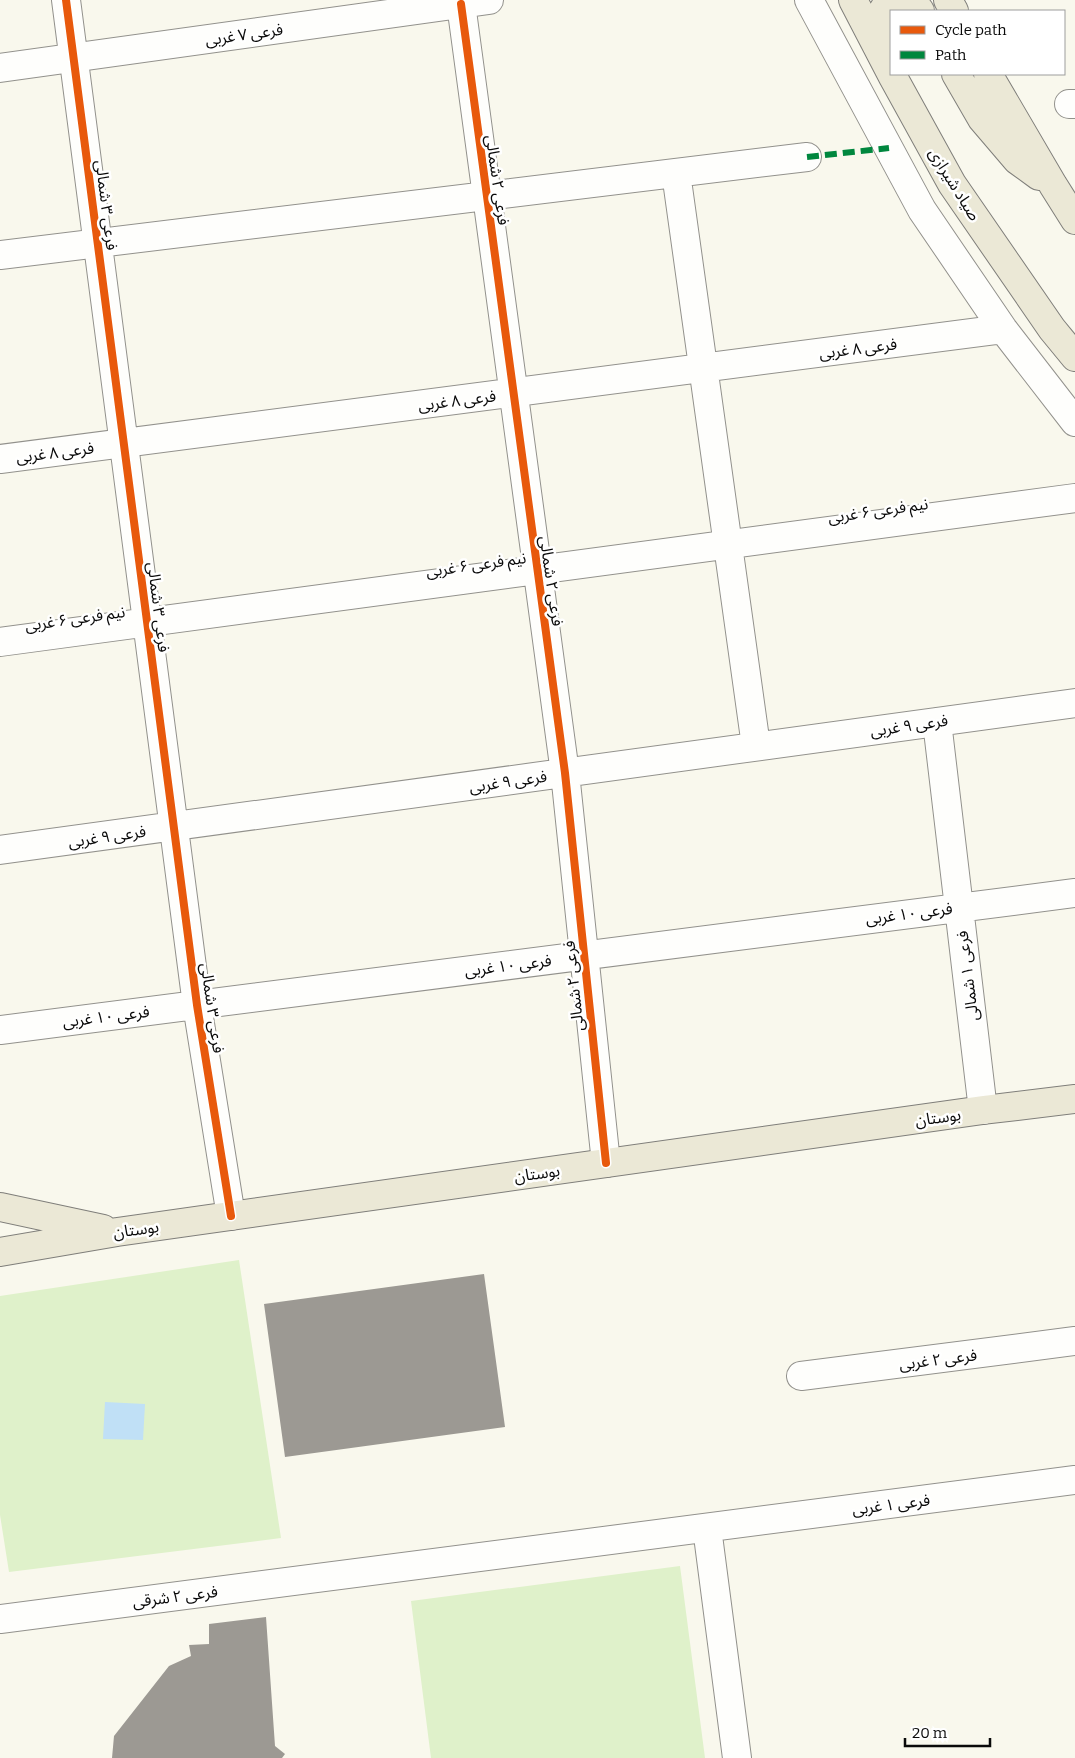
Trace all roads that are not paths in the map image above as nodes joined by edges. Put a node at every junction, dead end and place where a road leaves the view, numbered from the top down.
1 (66, 0) edge
2 (489, 0) edge
3 (809, 0) edge
4 (853, 0) edge
5 (899, 0) edge
6 (907, 0) edge
7 (461, 4) junction
8 (919, 10) edge
9 (330, 11) edge
10 (890, 44) edge
11 (74, 57) junction
12 (0, 68) edge
13 (890, 70) edge
14 (892, 75) edge
15 (904, 75) edge
16 (957, 75) edge
17 (989, 75) edge
18 (915, 118) junction
19 (806, 157) dead end
20 (676, 173) junction
21 (1052, 185) junction
22 (487, 196) junction
23 (1075, 220) edge
24 (98, 244) junction
25 (0, 255) edge
26 (1002, 329) junction
27 (1075, 357) edge
28 (703, 368) junction
29 (513, 392) junction
30 (1075, 422) edge
31 (124, 443) junction
32 (0, 459) edge
33 (1075, 498) edge
34 (729, 544) junction
35 (537, 570) junction
36 (148, 622) junction
37 (0, 642) edge
38 (1075, 703) edge
39 (937, 722) junction
40 (756, 746) junction
41 (565, 773) junction
42 (174, 826) junction
43 (0, 850) edge
44 (1075, 892) edge
45 (959, 907) junction
46 (584, 955) junction
47 (198, 1004) junction
48 (0, 1030) edge
49 (1075, 1099) edge
50 (983, 1110) junction
51 (606, 1163) junction
52 (0, 1207) edge
53 (231, 1216) junction
54 (117, 1232) junction
55 (0, 1252) edge
56 (1075, 1341) edge
57 (800, 1376) dead end
58 (1075, 1480) edge
59 (707, 1528) junction
60 (350, 1574) joint
61 (0, 1619) edge
62 (737, 1758) edge

1 - 11 street, فرعی ۳ شمالی
2 - 7 street, فرعی ۷ غربی
3 - 26 street
4 - 13 main road, صیاد شیرازی
5 - 10 main road
6 - 8 main road
7 - 9 street, فرعی ۷ غربی
7 - 22 street, فرعی ۲ شمالی
9 - 11 street, فرعی ۷ غربی
11 - 12 street, فرعی ۷ غربی
11 - 24 street, فرعی ۳ شمالی
14 - 18 main road, صیاد شیرازی
15 - 18 main road
16 - 21 main road
17 - 21 main road
18 - 27 main road, صیاد شیرازی
19 - 20 street
20 - 22 street
20 - 28 street
21 - 23 main road
22 - 24 street
22 - 29 street, فرعی ۲ شمالی
24 - 25 street
24 - 31 street, فرعی ۳ شمالی
26 - 28 street, فرعی ۸ غربی
26 - 30 street
28 - 29 street, فرعی ۸ غربی
28 - 34 street
29 - 31 street, فرعی ۸ غربی
29 - 35 street, فرعی ۲ شمالی
31 - 32 street, فرعی ۸ غربی
31 - 36 street, فرعی ۳ شمالی
33 - 34 street, نیم فرعی ۶ غربی
34 - 35 street, نیم فرعی ۶ غربی
34 - 40 street
35 - 36 street, نیم فرعی ۶ غربی
35 - 41 street, فرعی ۲ شمالی
36 - 37 street, نیم فرعی ۶ غربی
36 - 42 street, فرعی ۳ شمالی
38 - 39 street, فرعی ۹ غربی
39 - 40 street, فرعی ۹ غربی
39 - 45 street, فرعی ۱ شمالی
40 - 41 street, فرعی ۹ غربی
41 - 42 street, فرعی ۹ غربی
41 - 46 street, فرعی ۲ شمالی
42 - 43 street, فرعی ۹ غربی
42 - 47 street, فرعی ۳ شمالی
44 - 45 street, فرعی ۱۰ غربی
45 - 46 street, فرعی ۱۰ غربی
45 - 50 street, فرعی ۱ شمالی
46 - 47 street, فرعی ۱۰ غربی
46 - 51 street, فرعی ۲ شمالی
47 - 48 street, فرعی ۱۰ غربی
47 - 53 street, فرعی ۳ شمالی
49 - 50 main road, بوستان
50 - 51 main road, بوستان
51 - 53 main road, بوستان
52 - 54 main road
53 - 54 main road, بوستان
54 - 55 main road, بوستان
56 - 57 street, فرعی ۲ غربی
58 - 59 street, فرعی ۱ غربی
59 - 60 street, فرعی ۱ غربی
59 - 62 street
60 - 61 street, فرعی ۲ شرقی

